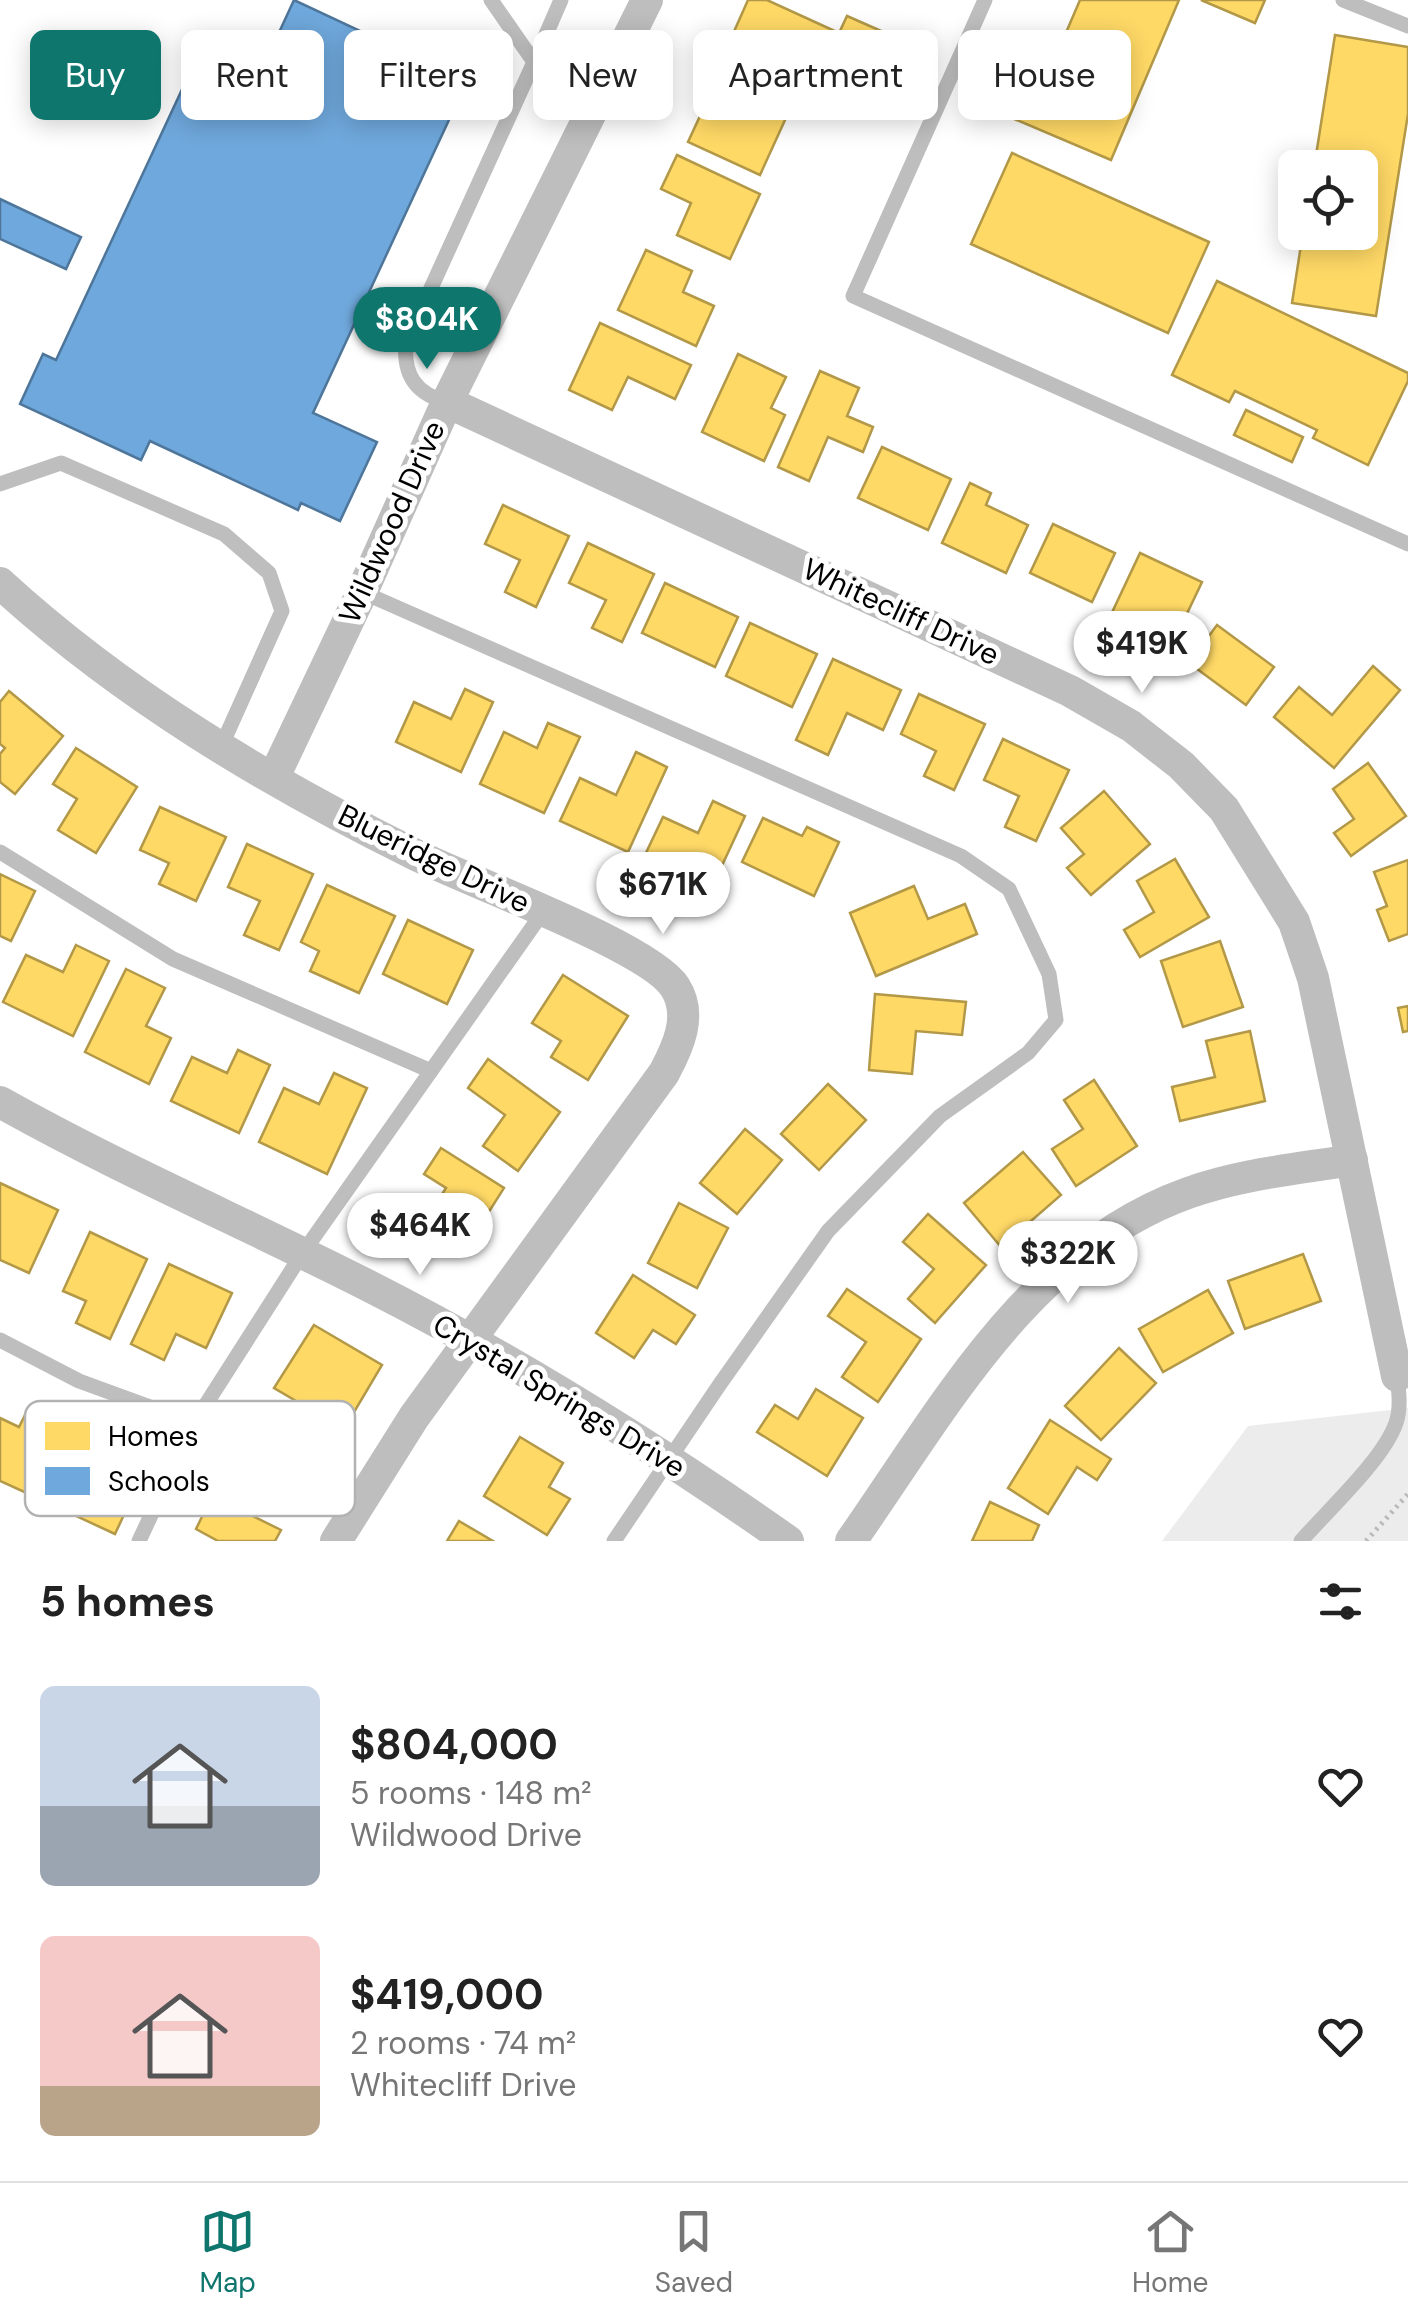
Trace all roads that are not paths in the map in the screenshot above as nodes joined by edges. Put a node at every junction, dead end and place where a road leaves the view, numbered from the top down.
1 (491, 0) edge
2 (561, 0) edge
3 (647, 0) edge
4 (986, 0) edge
5 (1342, 0) edge
6 (1408, 26) edge
7 (548, 30) edge
8 (533, 61) edge
9 (533, 64) edge
10 (447, 402) junction
11 (0, 484) edge
12 (1408, 544) edge
13 (0, 583) edge
14 (362, 592) junction
15 (221, 747) junction
16 (274, 777) junction
17 (0, 852) edge
18 (543, 912) junction
19 (431, 1071) junction
20 (0, 1102) edge
21 (1352, 1160) junction
22 (302, 1254) junction
23 (0, 1340) edge
24 (470, 1342) junction
25 (1397, 1376) joint
26 (132, 1401) edge
27 (208, 1401) edge
28 (669, 1460) junction
29 (355, 1511) edge
30 (151, 1516) edge
31 (352, 1516) edge
32 (139, 1541) edge
33 (336, 1541) edge
34 (614, 1541) edge
35 (788, 1541) edge
36 (851, 1541) edge
37 (1301, 1541) edge

1 - 8 lane
2 - 7 lane
3 - 10 street, Wildwood Drive
4 - 12 lane
5 - 6 lane
9 - 10 lane
10 - 14 street, Wildwood Drive
10 - 21 street, Whitecliff Drive
11 - 15 lane
13 - 15 street, Blueridge Drive
14 - 16 street, Wildwood Drive
14 - 28 lane
15 - 16 street, Blueridge Drive
16 - 18 street, Blueridge Drive
17 - 19 lane
18 - 19 lane
18 - 24 street, Blueridge Drive
19 - 22 lane
20 - 22 street, Crystal Springs Drive
21 - 25 street, Whitecliff Drive
21 - 36 street
22 - 24 street, Crystal Springs Drive
22 - 27 lane
23 - 26 lane
24 - 28 street, Crystal Springs Drive
24 - 29 street, Blueridge Drive
25 - 37 lane
28 - 34 lane
28 - 35 street, Crystal Springs Drive
30 - 32 lane
31 - 33 street, Blueridge Drive

